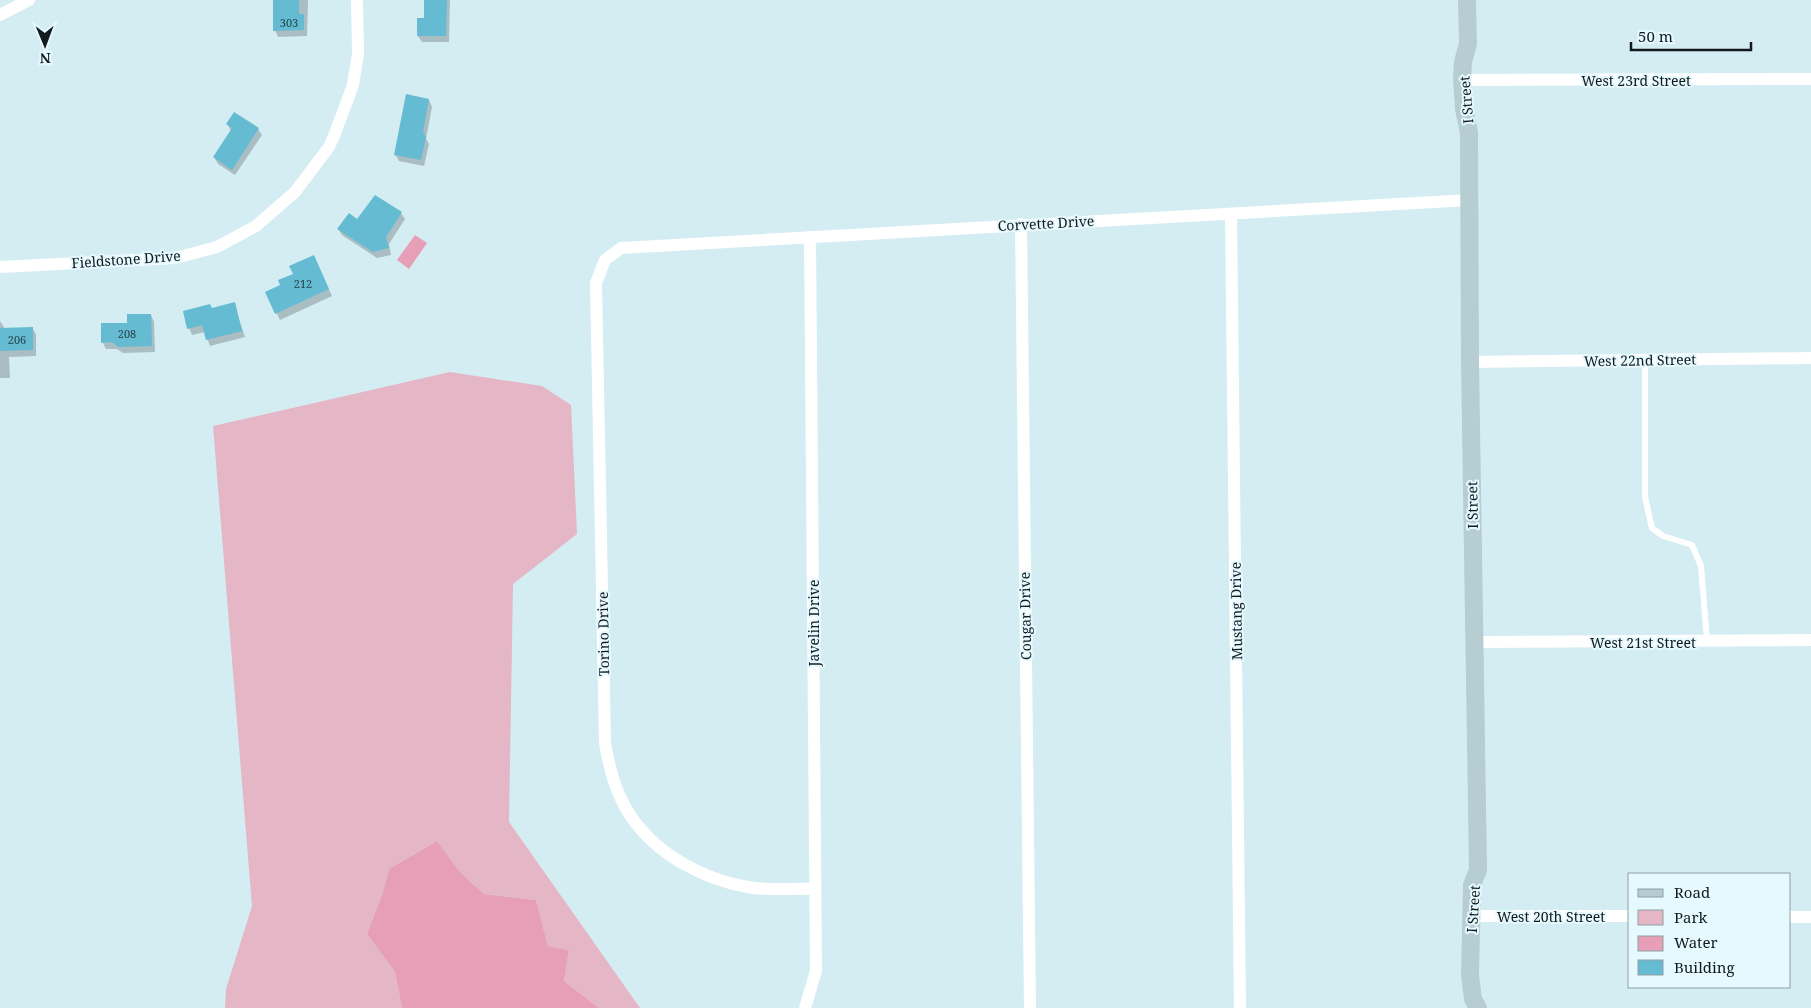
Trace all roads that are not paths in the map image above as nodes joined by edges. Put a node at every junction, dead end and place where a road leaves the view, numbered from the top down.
1 (29, 0) edge
2 (357, 0) edge
3 (1467, 0) edge
4 (0, 16) edge
5 (1811, 79) edge
6 (1462, 80) junction
7 (1470, 200) junction
8 (1231, 214) junction
9 (1021, 224) junction
10 (810, 237) junction
11 (621, 248) joint
12 (0, 267) edge
13 (1811, 358) edge
14 (1645, 359) junction
15 (1470, 362) junction
16 (1811, 640) edge
17 (1708, 641) junction
18 (1475, 642) junction
19 (815, 889) junction
20 (1472, 916) junction
21 (1628, 916) edge
22 (1791, 917) edge
23 (1811, 917) edge
24 (805, 1008) edge
25 (1030, 1008) edge
26 (1240, 1008) edge
27 (1478, 1008) edge

1 - 4 street
2 - 12 street, Fieldstone Drive
3 - 6 street, I Street
5 - 6 street, West 23rd Street
6 - 7 street, I Street
7 - 8 street, Corvette Drive
7 - 15 street, I Street
8 - 9 street, Corvette Drive
8 - 26 street, Mustang Drive
9 - 10 street, Corvette Drive
9 - 25 street, Cougar Drive
10 - 11 street, Corvette Drive
10 - 19 street, Javelin Drive
11 - 19 street, Torino Drive
13 - 14 street, West 22nd Street
14 - 15 street, West 22nd Street
14 - 17 lane
15 - 18 street, I Street
16 - 17 street, West 21st Street
17 - 18 street, West 21st Street
18 - 20 street, I Street
19 - 24 street, Javelin Drive
20 - 21 street, West 20th Street
20 - 27 street, I Street
22 - 23 street

